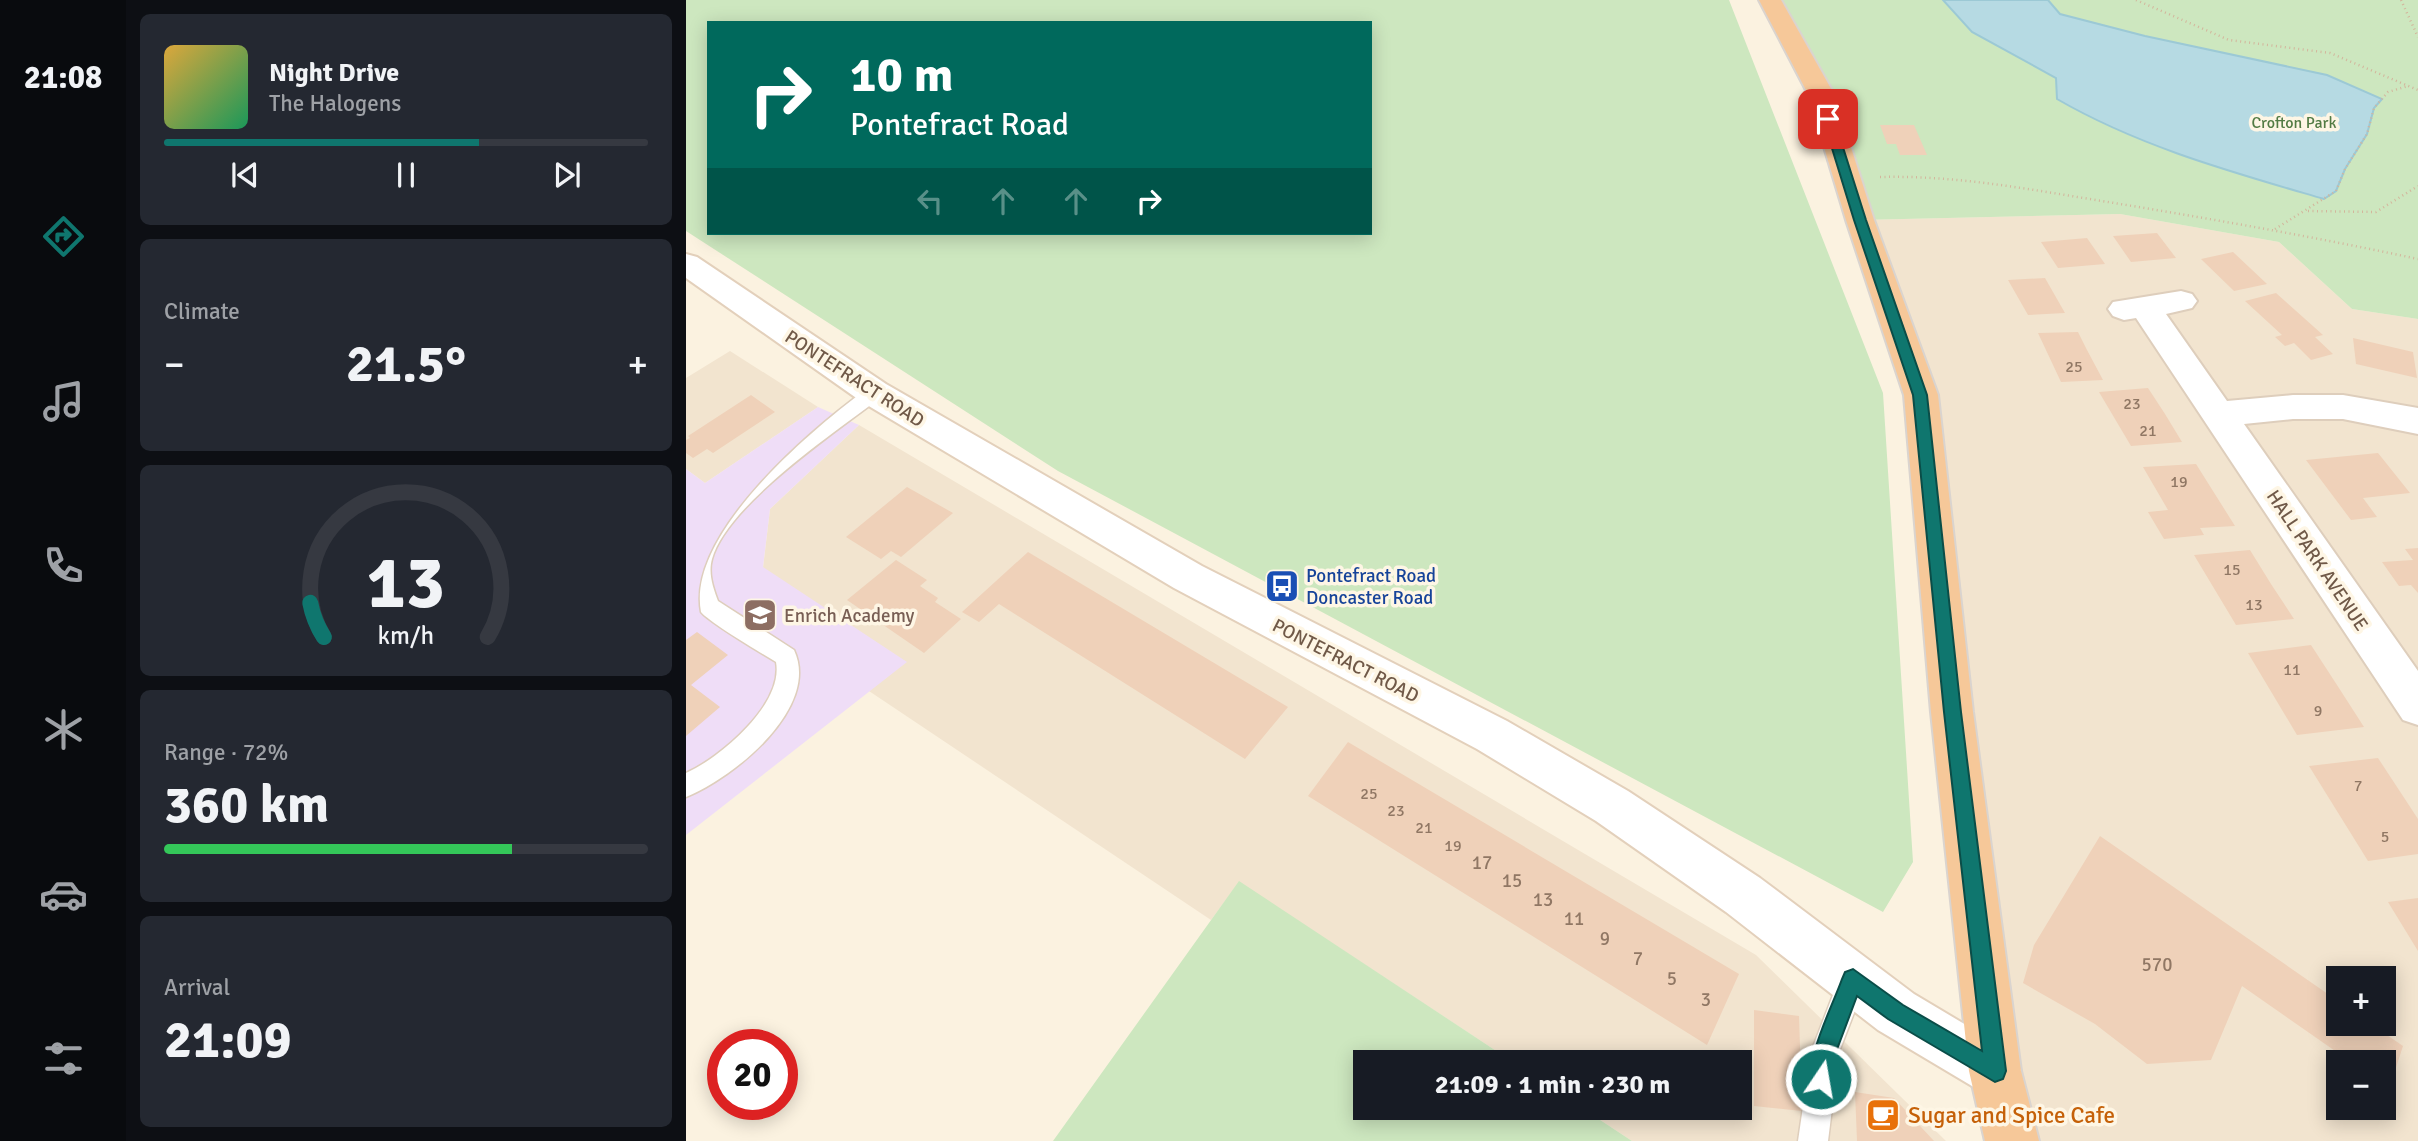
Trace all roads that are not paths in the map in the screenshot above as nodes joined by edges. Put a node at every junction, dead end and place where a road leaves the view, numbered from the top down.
1 (1770, 0) edge
2 (686, 264) edge
3 (2181, 301) dead end
4 (874, 393) junction
5 (2218, 414) junction
6 (2418, 421) edge
7 (2418, 706) edge
8 (686, 785) edge
9 (1853, 979) junction
10 (1995, 1071) junction
11 (1813, 1141) edge
12 (2012, 1141) edge

1 - 10 highway
2 - 4 main road, PONTEFRACT ROAD
3 - 5 main road, HALL PARK AVENUE
4 - 8 lane
4 - 9 main road, PONTEFRACT ROAD
5 - 6 main road
5 - 7 main road, HALL PARK AVENUE
9 - 10 main road, PONTEFRACT ROAD
9 - 11 lane
10 - 12 highway

